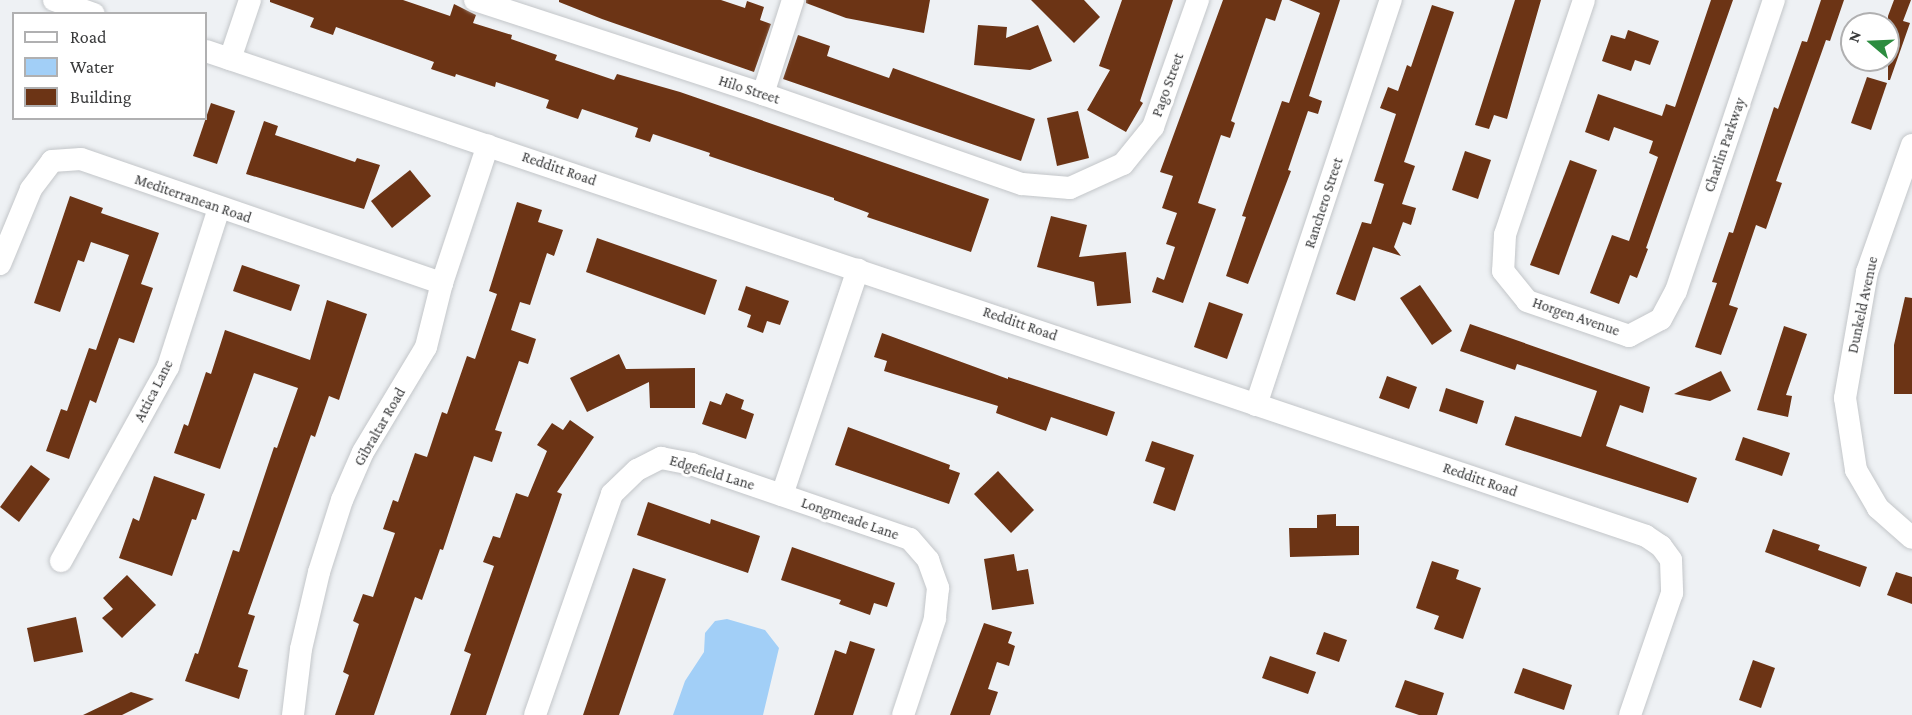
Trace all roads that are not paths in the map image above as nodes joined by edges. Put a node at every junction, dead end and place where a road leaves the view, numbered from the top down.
1 (54, 0) edge
2 (250, 0) edge
3 (475, 0) edge
4 (793, 0) edge
5 (1198, 0) edge
6 (1391, 0) edge
7 (1584, 0) edge
8 (1774, 0) edge
9 (88, 12) edge
10 (207, 51) edge
11 (230, 59) junction
12 (763, 94) junction
13 (488, 145) junction
14 (1912, 145) edge
15 (1022, 183) joint
16 (219, 208) junction
17 (0, 264) edge
18 (858, 269) junction
19 (442, 283) junction
20 (1676, 291) joint
21 (1256, 405) junction
22 (782, 495) junction
23 (1912, 538) edge
24 (61, 561) dead end
25 (293, 715) edge
26 (536, 715) edge
27 (903, 715) edge
28 (1630, 715) edge

1 - 9 street
2 - 11 street
3 - 12 street, Hilo Street
4 - 12 street
5 - 15 street, Pago Street
6 - 21 street, Ranchero Street
7 - 20 street, Horgen Avenue
8 - 20 street, Charlin Parkway
10 - 11 street, Redditt Road
11 - 13 street, Redditt Road
12 - 15 street, Hilo Street
13 - 18 street, Redditt Road
13 - 19 street, Gibraltar Road
14 - 23 street, Dunkeld Avenue
16 - 17 street, Mediterranean Road
16 - 19 street, Mediterranean Road
16 - 24 street, Attica Lane
18 - 21 street, Redditt Road
18 - 22 street
19 - 25 street, Gibraltar Road
21 - 28 street, Redditt Road
22 - 26 street, Edgefield Lane
22 - 27 street, Longmeade Lane

